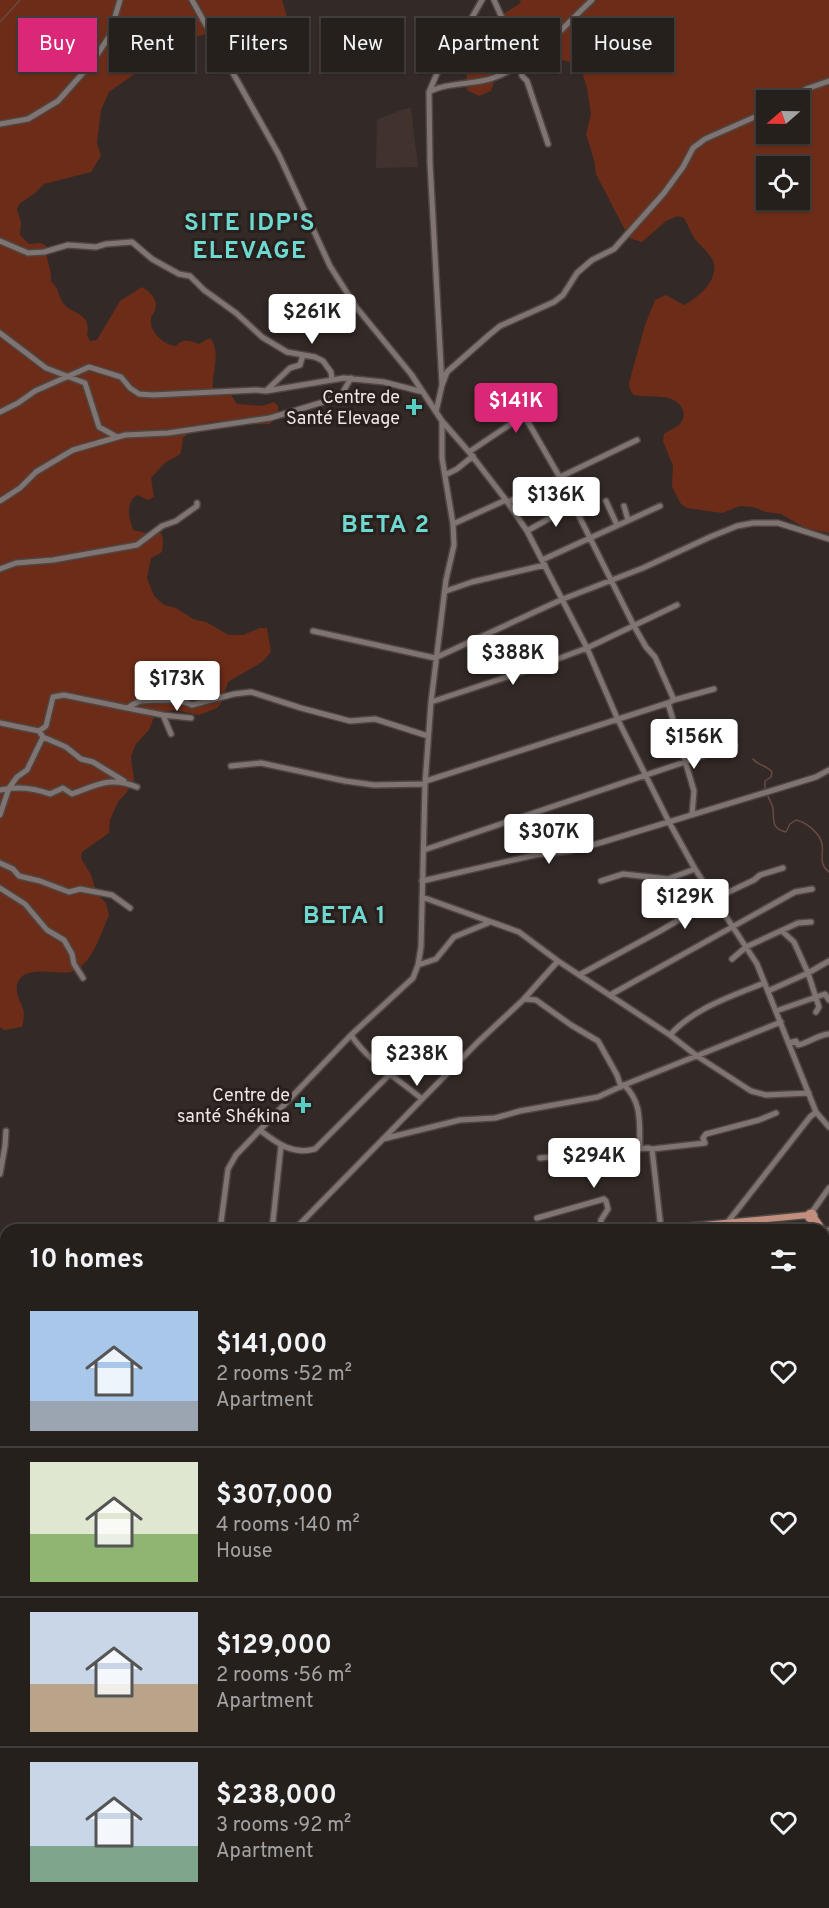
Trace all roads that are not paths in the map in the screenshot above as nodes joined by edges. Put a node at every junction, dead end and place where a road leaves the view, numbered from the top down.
1 (120, 0) edge
2 (192, 0) edge
3 (482, 0) edge
4 (494, 0) edge
5 (592, 0) edge
6 (502, 18) edge
7 (560, 31) edge
8 (508, 72) edge
9 (521, 72) edge
10 (829, 81) edge
11 (804, 90) edge
12 (429, 92) junction
13 (756, 116) edge
14 (0, 124) edge
15 (548, 144) dead end
16 (0, 242) edge
17 (0, 333) edge
18 (303, 355) junction
19 (66, 376) junction
20 (351, 378) junction
21 (332, 380) junction
22 (442, 385) junction
23 (266, 391) junction
24 (423, 392) junction
25 (547, 396) dead end
26 (0, 412) edge
27 (436, 412) junction
28 (524, 415) junction
29 (442, 421) junction
30 (117, 437) junction
31 (637, 440) dead end
32 (471, 454) junction
33 (445, 475) junction
34 (559, 476) junction
35 (0, 501) edge
36 (507, 501) junction
37 (197, 503) dead end
38 (573, 505) junction
39 (606, 506) dead end
40 (624, 506) dead end
41 (660, 506) dead end
42 (628, 520) junction
43 (453, 524) junction
44 (617, 525) junction
45 (527, 531) junction
46 (589, 538) junction
47 (829, 539) edge
48 (543, 563) junction
49 (0, 569) edge
50 (610, 581) junction
51 (446, 591) junction
52 (563, 600) junction
53 (677, 605) dead end
54 (634, 626) junction
55 (313, 631) dead end
56 (587, 648) junction
57 (435, 658) junction
58 (714, 689) dead end
59 (431, 702) junction
60 (671, 702) junction
61 (127, 708) junction
62 (163, 715) junction
63 (191, 718) dead end
64 (618, 720) junction
65 (0, 723) edge
66 (41, 734) junction
67 (171, 734) dead end
68 (429, 736) junction
69 (735, 745) dead end
70 (686, 761) junction
71 (231, 766) dead end
72 (829, 770) edge
73 (647, 776) junction
74 (124, 781) junction
75 (426, 783) junction
76 (137, 787) dead end
77 (9, 788) junction
78 (0, 790) edge
79 (0, 815) edge
80 (692, 815) junction
81 (669, 822) junction
82 (424, 850) junction
83 (0, 863) edge
84 (783, 868) dead end
85 (695, 869) junction
86 (422, 881) junction
87 (601, 881) dead end
88 (0, 888) edge
89 (812, 889) dead end
90 (422, 897) junction
91 (714, 898) junction
92 (130, 908) dead end
93 (489, 922) junction
94 (811, 922) dead end
95 (731, 926) junction
96 (783, 932) junction
97 (746, 947) junction
98 (732, 959) dead end
99 (558, 961) junction
100 (829, 961) edge
101 (418, 965) junction
102 (808, 973) junction
103 (579, 975) junction
104 (83, 978) dead end
105 (765, 983) junction
106 (768, 991) junction
107 (610, 995) junction
108 (815, 997) junction
109 (523, 1000) junction
110 (829, 1000) edge
111 (776, 1011) junction
112 (816, 1012) dead end
113 (781, 1022) junction
114 (829, 1034) edge
115 (351, 1035) junction
116 (670, 1035) junction
117 (789, 1043) junction
118 (697, 1056) junction
119 (391, 1073) junction
120 (622, 1086) junction
121 (808, 1093) junction
122 (422, 1099) junction
123 (776, 1113) dead end
124 (816, 1113) junction
125 (829, 1127) edge
126 (6, 1131) dead end
127 (261, 1131) junction
128 (382, 1139) junction
129 (281, 1146) junction
130 (640, 1149) junction
131 (652, 1149) junction
132 (540, 1158) dead end
133 (0, 1174) edge
134 (829, 1188) edge
135 (811, 1215) junction
136 (537, 1218) dead end
137 (728, 1223) junction
138 (221, 1224) edge
139 (273, 1224) edge
140 (300, 1224) edge
141 (601, 1224) edge
142 (661, 1224) edge
143 (717, 1224) edge
144 (819, 1224) edge

1 - 14 street
2 - 24 street
3 - 12 street
4 - 6 street
5 - 7 street
8 - 12 street
9 - 15 street
10 - 11 street
12 - 22 street
13 - 22 street
16 - 18 street
17 - 19 street
18 - 21 street
18 - 23 street
19 - 23 street
19 - 26 street
19 - 30 street
20 - 21 street
20 - 24 street
20 - 30 street
21 - 23 street
22 - 27 street
24 - 27 street
25 - 28 street
27 - 29 street
28 - 32 street
28 - 34 street
29 - 32 street
29 - 33 street
30 - 35 street
31 - 34 street
32 - 33 street
32 - 36 street
33 - 43 street
34 - 36 street
34 - 38 street
36 - 43 street
36 - 45 street
37 - 49 street
38 - 45 street
38 - 46 street
39 - 44 street
40 - 42 street
41 - 42 street
42 - 44 street
43 - 51 street
44 - 46 street
45 - 48 street
46 - 48 street
46 - 50 street
47 - 50 street
48 - 51 street
48 - 52 street
50 - 52 street
50 - 54 street
51 - 57 street
52 - 56 street
52 - 57 street
53 - 54 street
54 - 56 street
54 - 60 street
55 - 57 street
56 - 59 street
56 - 64 street
57 - 59 street
58 - 60 street
59 - 68 street
60 - 64 street
60 - 70 street
61 - 62 street
61 - 66 street
61 - 68 street
62 - 63 street
62 - 67 street
64 - 73 street
64 - 75 street
65 - 66 street
66 - 74 street
66 - 77 street
68 - 75 street
69 - 70 street
70 - 73 street
70 - 80 street
71 - 75 street
72 - 80 street
73 - 81 street
73 - 82 street
74 - 76 street
74 - 77 street
75 - 82 street
77 - 78 street
77 - 79 street
80 - 81 street
81 - 85 street
81 - 86 street
82 - 86 street
83 - 92 street
84 - 91 street
85 - 87 street
85 - 91 street
86 - 90 street
88 - 104 street
89 - 95 street
90 - 93 street
90 - 101 street
91 - 95 street
91 - 103 street
93 - 99 street
93 - 101 street
94 - 96 street
95 - 97 street
95 - 107 street
96 - 97 street
96 - 102 street
97 - 98 street
97 - 105 street
99 - 103 street
99 - 109 street
100 - 102 street
101 - 115 street
102 - 106 street
102 - 108 street
103 - 107 street
105 - 106 street
105 - 116 street
106 - 111 street
107 - 116 street
108 - 110 street
108 - 111 street
108 - 112 street
109 - 120 street
109 - 122 street
111 - 113 street
113 - 117 street
113 - 118 street
114 - 117 street
115 - 119 street
115 - 127 street
116 - 118 street
117 - 121 street
118 - 120 street
118 - 121 street
119 - 122 street
119 - 129 street
120 - 128 street
120 - 130 street
121 - 124 street
122 - 128 street
123 - 131 street
124 - 125 street
124 - 137 street
126 - 133 street
127 - 129 street
127 - 138 street
128 - 140 street
129 - 139 street
130 - 131 street
130 - 132 street
131 - 142 street
134 - 135 street
135 - 137 main road
135 - 144 main road
136 - 141 street
137 - 143 main road

